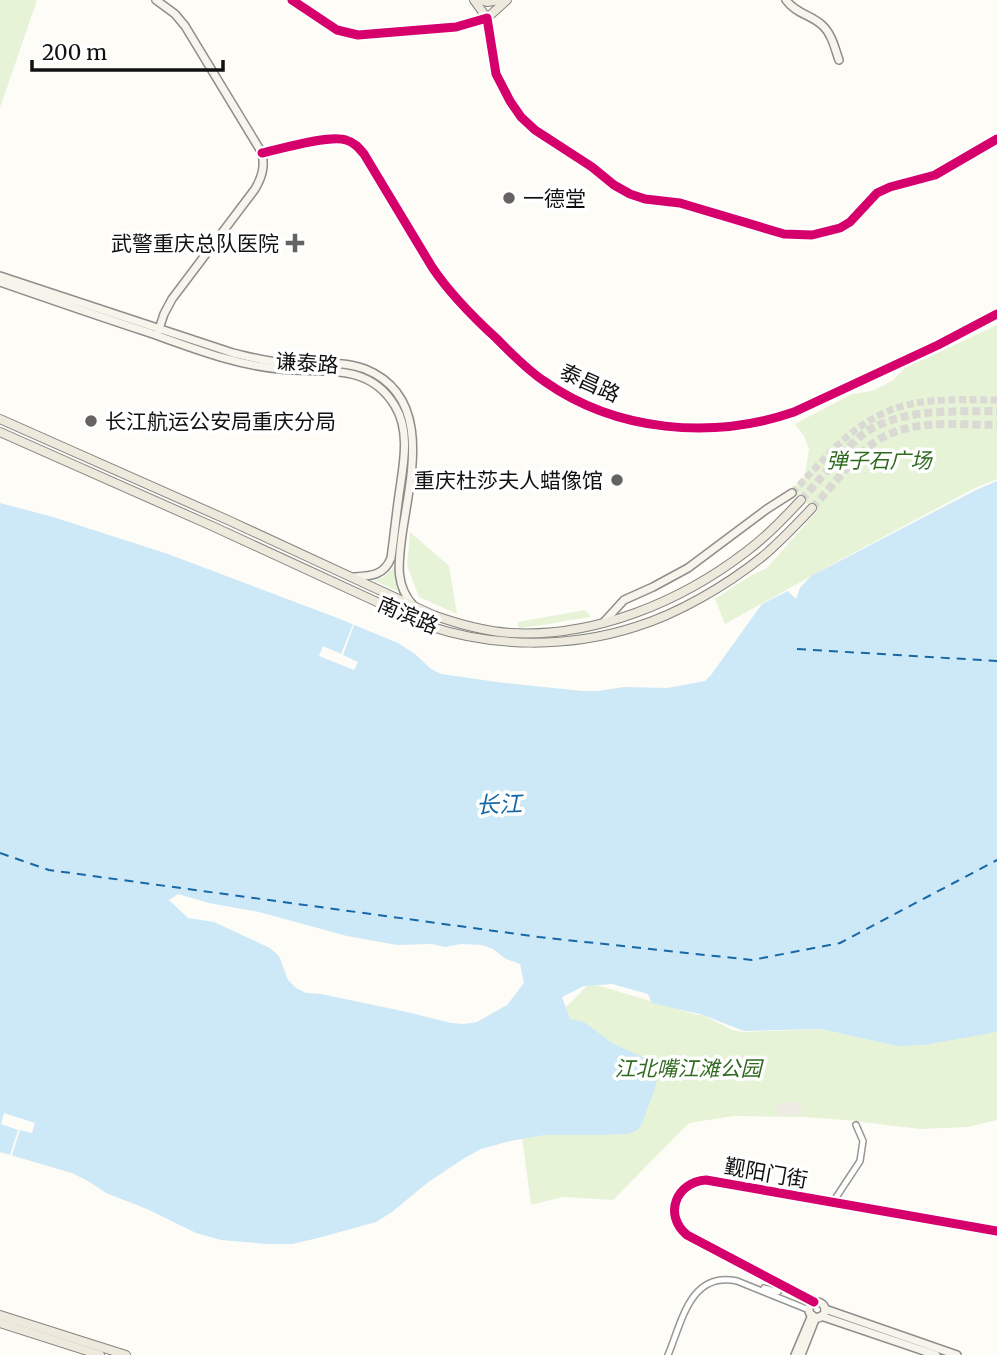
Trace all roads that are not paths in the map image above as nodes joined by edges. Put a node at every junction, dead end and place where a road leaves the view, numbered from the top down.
1 (156, 0) edge
2 (292, 0) edge
3 (474, 0) edge
4 (480, 0) edge
5 (500, 0) edge
6 (507, 0) edge
7 (786, 0) edge
8 (487, 18) junction
9 (839, 60) dead end
10 (997, 139) edge
11 (262, 153) junction
12 (0, 276) edge
13 (0, 282) edge
14 (997, 314) edge
15 (158, 332) junction
16 (0, 419) edge
17 (0, 432) edge
18 (792, 493) tunnel mouth
19 (141, 494) junction
20 (801, 500) tunnel mouth
21 (199, 507) junction
22 (812, 508) tunnel mouth
23 (230, 521) junction
24 (232, 535) junction
25 (353, 577) junction
26 (414, 606) junction
27 (603, 623) junction
28 (856, 1125) dead end
29 (833, 1202) junction
30 (997, 1231) edge
31 (777, 1283) junction
32 (750, 1286) junction
33 (814, 1302) junction
34 (817, 1314) junction
35 (0, 1315) edge
36 (0, 1323) edge
37 (100, 1355) edge
38 (126, 1355) edge
39 (668, 1355) edge
40 (795, 1355) edge
41 (801, 1355) edge
42 (936, 1355) edge
43 (957, 1355) edge

1 - 11 street
2 - 8 street
3 - 8 main road
4 - 5 main road
6 - 8 main road
7 - 9 street
8 - 10 street
11 - 14 street, 泰昌路
11 - 15 street
12 - 15 street, 谦泰路
13 - 15 street, 谦泰路
15 - 25 street, 谦泰路
15 - 26 street, 谦泰路
16 - 21 main road, 南滨路
17 - 19 main road, 南滨路
18 - 27 street
19 - 21 main road
19 - 24 main road, 南滨路
20 - 27 main road, 南滨路
21 - 23 main road, 南滨路
22 - 24 main road, 南滨路
23 - 24 main road
23 - 25 main road, 南滨路
25 - 26 main road, 南滨路
26 - 27 main road, 南滨路
28 - 29 street
29 - 30 street, 觐阳门街
29 - 31 street, 觐阳门街
31 - 32 street
31 - 33 street, 觐阳门街
32 - 34 street
32 - 39 street
33 - 34 street
33 - 34 street
34 - 40 street
34 - 41 street
34 - 42 street
34 - 43 street
35 - 38 main road
36 - 37 main road

